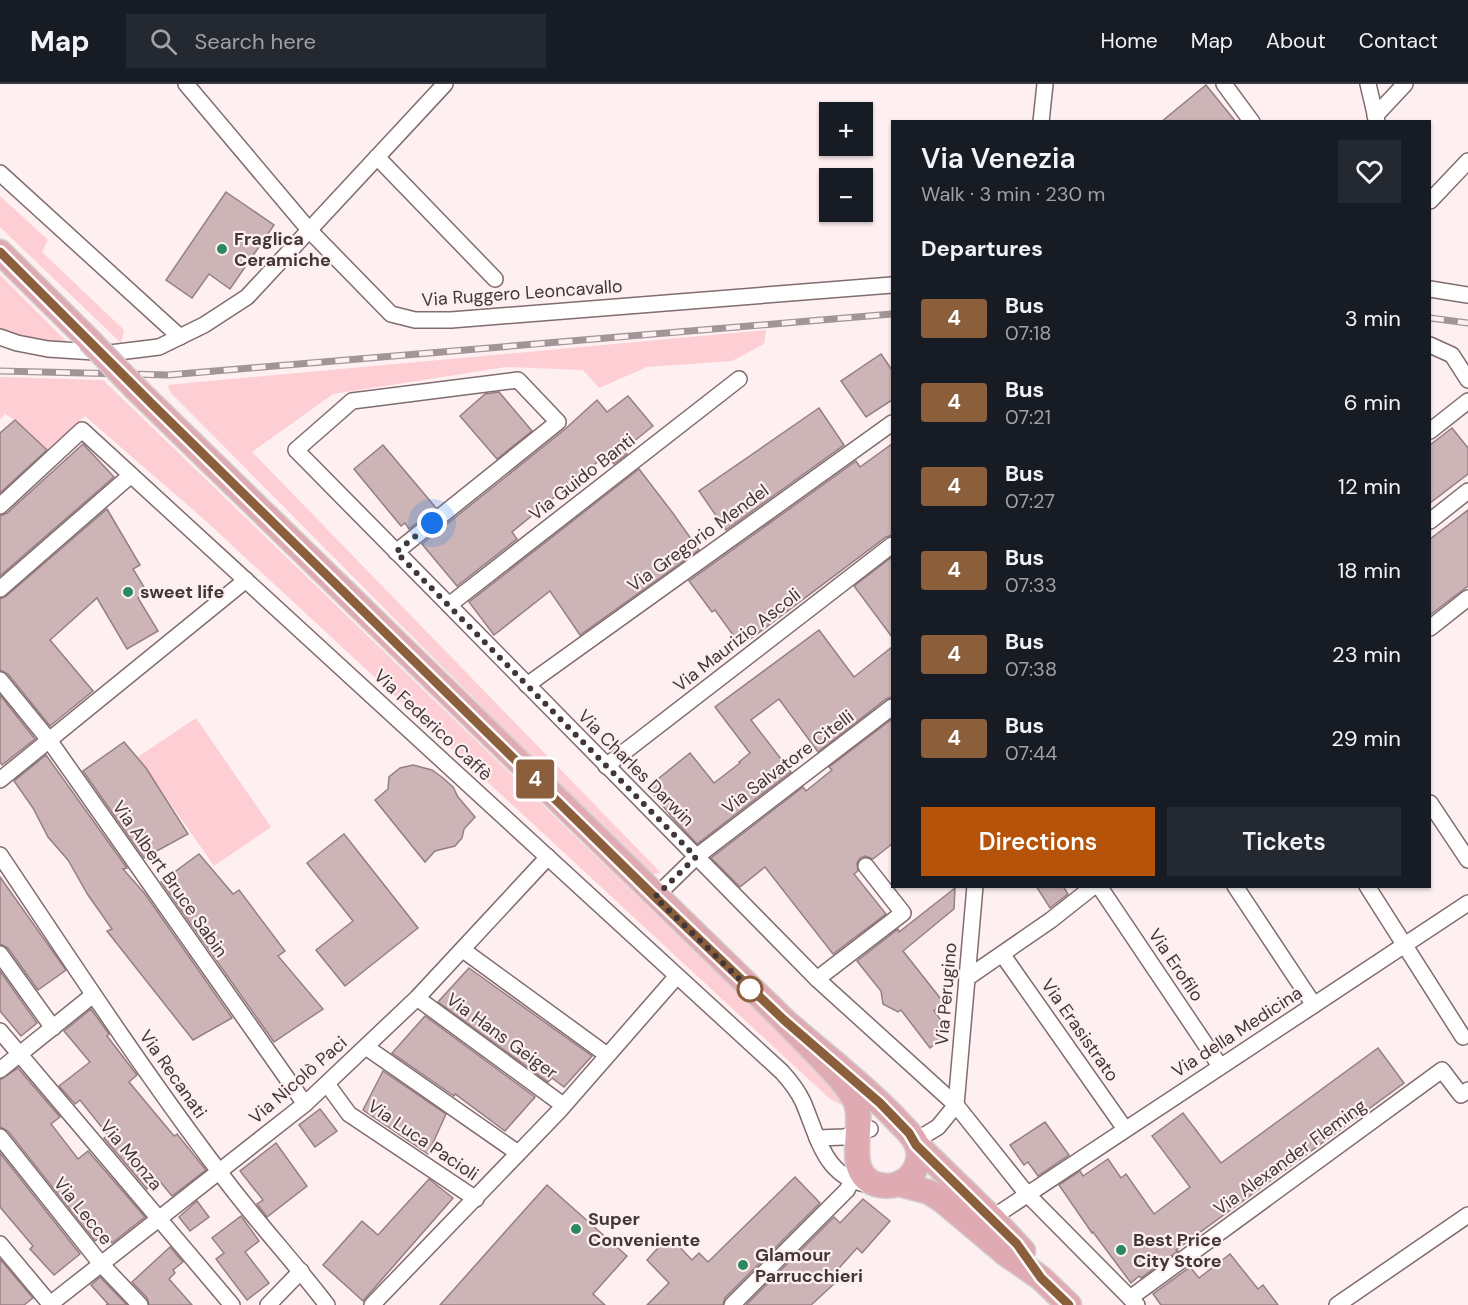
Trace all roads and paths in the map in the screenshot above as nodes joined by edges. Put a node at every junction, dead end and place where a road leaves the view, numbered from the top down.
1 (186, 84) edge
2 (445, 84) edge
3 (1045, 84) edge
4 (1224, 84) edge
5 (1368, 84) edge
6 (1406, 84) edge
7 (1376, 119) edge
8 (1041, 120) edge
9 (1251, 120) edge
10 (377, 157) junction
11 (1468, 160) edge
12 (0, 173) edge
13 (1431, 200) edge
14 (310, 231) junction
15 (0, 252) edge
16 (495, 279) dead end
17 (891, 285) edge
18 (1431, 289) edge
19 (1464, 289) edge
20 (0, 337) edge
21 (180, 337) junction
22 (1431, 345) edge
23 (739, 379) dead end
24 (1468, 380) edge
25 (1468, 401) edge
26 (891, 424) edge
27 (1431, 430) edge
28 (131, 475) junction
29 (1468, 491) edge
30 (0, 506) edge
31 (1431, 519) edge
32 (891, 546) edge
33 (396, 552) junction
34 (246, 580) junction
35 (0, 589) edge
36 (1468, 598) edge
37 (449, 605) junction
38 (1431, 627) edge
39 (0, 680) edge
40 (527, 684) junction
41 (891, 708) edge
42 (49, 740) junction
43 (606, 766) junction
44 (0, 780) edge
45 (1431, 804) edge
46 (0, 855) edge
47 (548, 857) junction
48 (696, 857) junction
49 (1468, 860) edge
50 (866, 866) dead end
51 (975, 888) edge
52 (1094, 888) edge
53 (1098, 888) edge
54 (1236, 888) edge
55 (1368, 888) edge
56 (655, 897) junction
57 (1468, 903) edge
58 (1405, 945) junction
59 (463, 950) junction
60 (0, 954) edge
61 (1002, 954) junction
62 (676, 976) junction
63 (967, 978) junction
64 (817, 979) junction
65 (93, 995) junction
66 (417, 998) junction
67 (1314, 1005) junction
68 (784, 1020) junction
69 (53, 1028) junction
70 (0, 1031) edge
71 (1463, 1037) dead end
72 (366, 1047) junction
73 (20, 1054) junction
74 (607, 1055) junction
75 (1220, 1066) junction
76 (0, 1070) edge
77 (327, 1084) junction
78 (1468, 1090) edge
79 (305, 1104) junction
80 (563, 1105) junction
81 (956, 1105) junction
82 (1125, 1129) junction
83 (0, 1137) edge
84 (817, 1138) junction
85 (913, 1140) junction
86 (859, 1151) junction
87 (518, 1153) junction
88 (219, 1172) junction
89 (889, 1185) junction
90 (1028, 1194) junction
91 (476, 1199) junction
92 (1468, 1215) edge
93 (159, 1218) junction
94 (992, 1218) junction
95 (0, 1244) edge
96 (101, 1264) junction
97 (301, 1270) junction
98 (1041, 1278) junction
99 (1133, 1301) edge
100 (50, 1305) edge
101 (140, 1305) edge
102 (232, 1305) edge
103 (268, 1305) edge
104 (327, 1305) edge
105 (372, 1305) edge
106 (732, 1305) edge
107 (1069, 1305) edge
108 (1337, 1305) edge

1 - 14 street, Via Ruggero Leoncavallo
2 - 10 street
3 - 8 street
4 - 9 street
5 - 7 street
6 - 7 street
10 - 14 street
10 - 16 street
11 - 13 street
12 - 21 street
14 - 17 street, Via Ruggero Leoncavallo
14 - 21 street
15 - 56 main road, bridge
18 - 19 street
20 - 21 street
22 - 24 street
23 - 37 street, Via Guido Banti
25 - 27 street
26 - 40 street, Via Gregorio Mendel
28 - 30 street, Via Federico Caffè
28 - 34 street, Via Federico Caffè
28 - 35 street
29 - 31 street
32 - 43 street, Via Maurizio Ascoli
33 - 33 street, Via Charles Darwin
33 - 37 street, Via Charles Darwin
34 - 42 street
34 - 47 street, Via Federico Caffè
36 - 38 street
37 - 40 street, Via Charles Darwin
39 - 42 street, Via Albert Bruce Sabin
40 - 43 street, Via Charles Darwin
41 - 48 street, Via Salvatore Citelli
42 - 44 street
42 - 79 street, Via Albert Bruce Sabin
43 - 48 street, Via Charles Darwin
45 - 49 street
46 - 65 street, Via Recanati
47 - 59 street, Via Nicolò Paci
47 - 62 street, Via Federico Caffè
48 - 56 street, Via Salvatore Citelli
48 - 64 street, Via Charles Darwin
50 - 64 street
51 - 63 street, Via Perugino
52 - 61 street
53 - 75 street, Via Erofilo
54 - 67 street
55 - 58 street
56 - 68 main road
57 - 58 street, Via della Medicina
58 - 67 street, Via della Medicina
58 - 71 street
59 - 66 street, Via Nicolò Paci
59 - 74 street
60 - 69 street
61 - 63 street
61 - 82 street, Via Erasistrato
62 - 74 street
62 - 84 street, Via Federico Caffè
63 - 81 street, Via Perugino
64 - 81 street, Via Charles Darwin
65 - 69 street
65 - 88 street, Via Recanati
66 - 72 street, Via Nicolò Paci
66 - 80 street, Via Hans Geiger
67 - 75 street, Via della Medicina
68 - 85 main road
68 - 86 main road
69 - 73 street
70 - 73 street, Via Monza
72 - 77 street, Via Nicolò Paci
72 - 87 street
73 - 76 street
73 - 93 street, Via Monza
74 - 80 street
75 - 82 street, Via della Medicina
77 - 79 street, Via Nicolò Paci
77 - 91 street, Via Luca Pacioli
78 - 99 street, Via Alexander Fleming
79 - 88 street, Via Nicolò Paci
80 - 87 street
81 - 85 street
81 - 90 street, Via Charles Darwin
82 - 90 street, Via della Medicina
83 - 96 street, Via Lecce
84 - 86 street
84 - 86 street, Via Federico Caffè
85 - 86 main road
85 - 89 main road
85 - 94 main road
86 - 89 main road
86 - 106 street
87 - 91 street
88 - 93 street, Via Nicolò Paci
88 - 97 street, Via Recanati
89 - 98 main road
90 - 94 street, Via della Medicina
90 - 99 street, Via Charles Darwin
91 - 105 street
92 - 108 street
93 - 96 street, Via Nicolò Paci
93 - 102 street, Via Monza
94 - 98 main road
95 - 100 street
96 - 100 street, Via Nicolò Paci
96 - 101 street, Via Lecce
97 - 103 street
97 - 104 street, Via Recanati
98 - 107 main road

